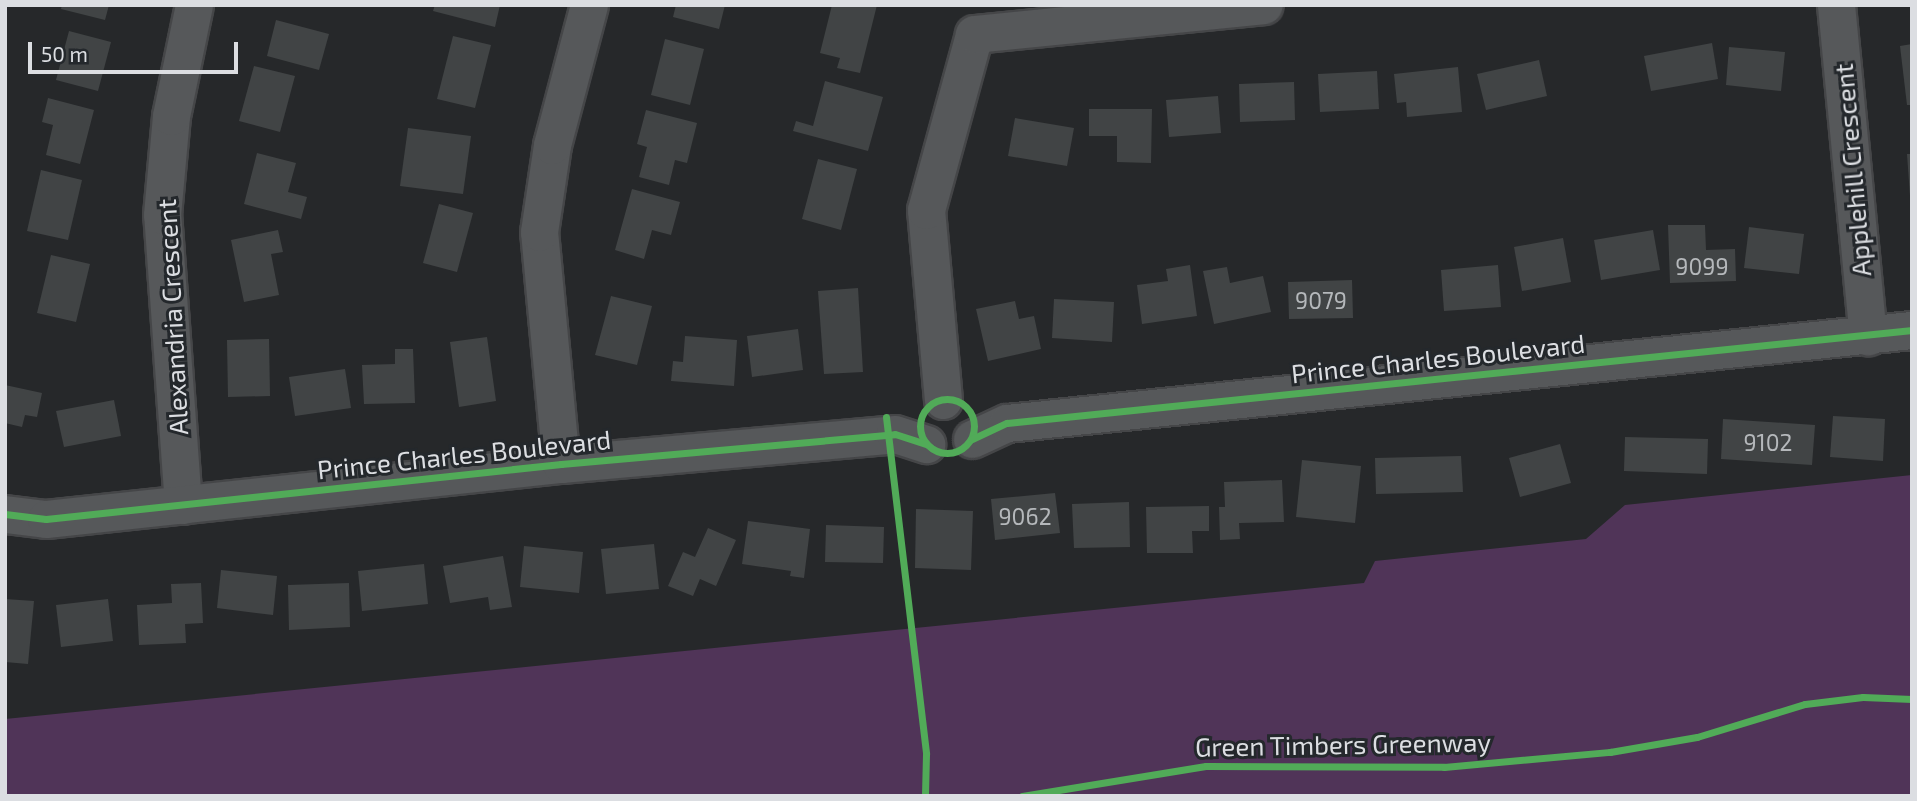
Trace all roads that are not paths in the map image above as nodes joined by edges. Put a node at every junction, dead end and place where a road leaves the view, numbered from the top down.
1 (194, 5) edge
2 (589, 5) edge
3 (1264, 5) edge
4 (1836, 5) edge
5 (1912, 330) edge
6 (1868, 336) junction
7 (938, 424) junction
8 (561, 464) junction
9 (183, 505) junction
10 (5, 514) edge

1 - 9 street, Alexandria Crescent
2 - 8 street
3 - 7 street
4 - 6 street, Applehill Crescent
5 - 6 street, Prince Charles Boulevard
6 - 7 street, Prince Charles Boulevard
7 - 8 street, Prince Charles Boulevard
8 - 9 street, Prince Charles Boulevard
9 - 10 street, Prince Charles Boulevard

